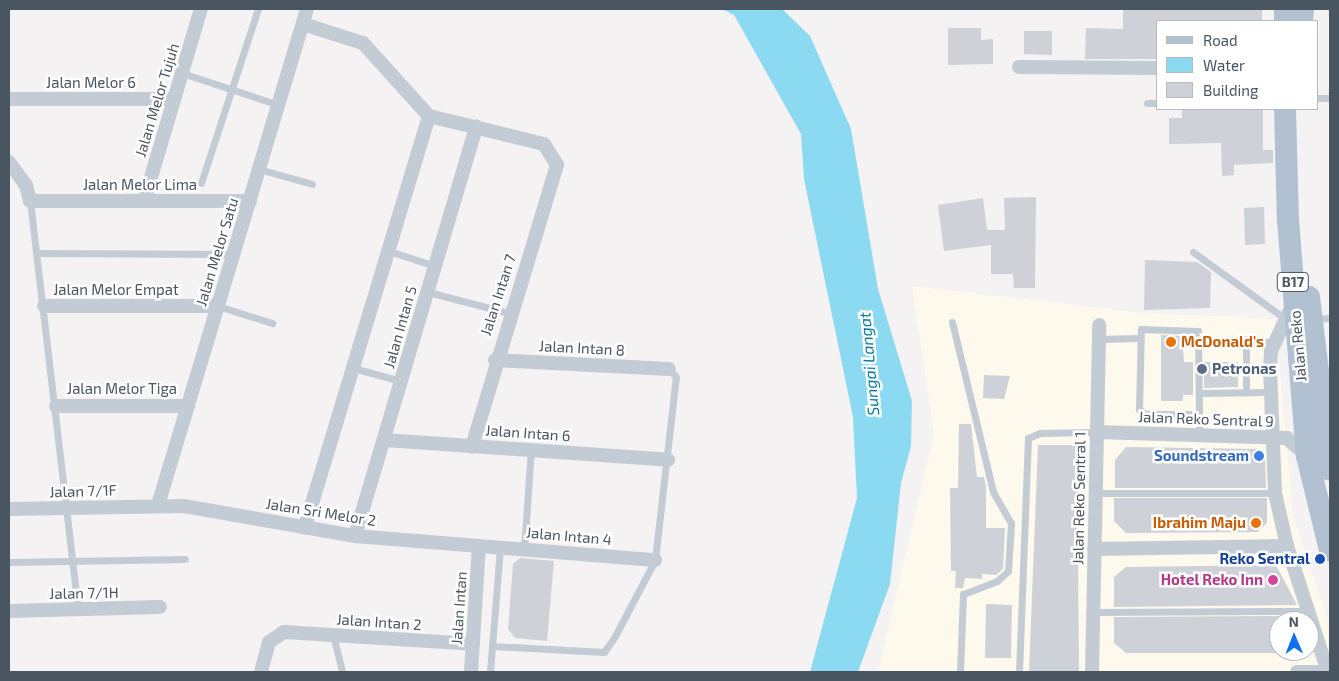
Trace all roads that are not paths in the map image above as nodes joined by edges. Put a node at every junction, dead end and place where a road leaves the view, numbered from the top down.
1 (201, 9) edge
2 (258, 9) edge
3 (307, 9) edge
4 (303, 24) junction
5 (1019, 67) dead end
6 (1156, 68) edge
7 (182, 73) junction
8 (232, 90) junction
9 (9, 99) edge
10 (174, 99) junction
11 (1147, 103) dead end
12 (1156, 103) edge
13 (279, 105) junction
14 (1285, 110) edge
15 (1299, 110) edge
16 (429, 116) junction
17 (476, 127) junction
18 (9, 162) edge
19 (259, 169) junction
20 (201, 183) dead end
21 (312, 184) dead end
22 (30, 201) junction
23 (144, 201) junction
24 (250, 201) junction
25 (389, 251) junction
26 (1194, 252) dead end
27 (37, 253) junction
28 (234, 254) junction
29 (435, 266) junction
30 (428, 292) junction
31 (44, 306) junction
32 (218, 306) junction
33 (1291, 310) junction
34 (509, 313) junction
35 (1321, 319) edge
36 (952, 322) dead end
37 (272, 323) dead end
38 (1099, 332) joint
39 (1139, 338) junction
40 (1246, 339) junction
41 (1198, 340) junction
42 (1277, 342) junction
43 (494, 360) junction
44 (353, 368) junction
45 (668, 369) joint
46 (401, 381) junction
47 (1246, 392) junction
48 (1269, 392) junction
49 (1199, 393) junction
50 (56, 406) junction
51 (188, 406) junction
52 (1327, 412) edge
53 (1199, 414) junction
54 (1096, 432) junction
55 (1200, 435) junction
56 (1272, 436) junction
57 (386, 440) junction
58 (472, 446) junction
59 (531, 450) junction
60 (1307, 456) junction
61 (668, 460) junction
62 (1330, 470) edge
63 (1095, 493) junction
64 (1276, 493) junction
65 (158, 505) junction
66 (68, 508) junction
67 (9, 509) edge
68 (305, 528) junction
69 (356, 536) junction
70 (479, 546) junction
71 (1287, 546) junction
72 (500, 547) junction
73 (524, 549) junction
74 (1094, 549) junction
75 (1330, 550) edge
76 (185, 559) dead end
77 (73, 560) junction
78 (655, 560) junction
79 (9, 562) edge
80 (160, 608) dead end
81 (78, 609) junction
82 (9, 611) edge
83 (1269, 611) edge
84 (1307, 611) edge
85 (1093, 612) junction
86 (332, 635) junction
87 (473, 644) junction
88 (1319, 644) edge
89 (492, 646) junction
90 (1329, 671) edge
91 (260, 672) edge
92 (342, 672) edge
93 (471, 672) edge
94 (490, 672) edge
95 (960, 672) edge
96 (1019, 672) edge
97 (1092, 672) edge
98 (1297, 672) edge

1 - 7 street, Jalan Melor Tujuh
2 - 8 lane
3 - 4 street, Jalan Melor Satu
4 - 13 street, Jalan Melor Satu
4 - 16 street
5 - 6 street
7 - 8 lane
7 - 10 street, Jalan Melor Tujuh
8 - 13 lane
8 - 20 lane
9 - 10 street, Jalan Melor 6
10 - 23 street, Jalan Melor Tujuh
11 - 12 lane
13 - 19 street, Jalan Melor Satu
14 - 33 main road, Jalan Reko / B17
15 - 35 main road, Jalan Reko / B17
16 - 17 street
16 - 25 street
17 - 29 street, Jalan Intan 5
17 - 34 street, Jalan Intan 7
18 - 22 street
19 - 21 lane
19 - 24 street, Jalan Melor Satu
22 - 23 street, Jalan Melor Lima
22 - 27 lane
23 - 24 street, Jalan Melor Lima
24 - 28 street, Jalan Melor Satu
25 - 29 lane
25 - 44 street
26 - 33 lane
27 - 28 lane
27 - 31 lane
28 - 32 street, Jalan Melor Satu
29 - 30 street, Jalan Intan 5
30 - 34 lane
30 - 46 street, Jalan Intan 5
31 - 32 street, Jalan Melor Empat
31 - 50 lane
32 - 37 lane
32 - 51 street, Jalan Melor Satu
33 - 42 street
33 - 60 main road, Jalan Reko / B17
34 - 43 street, Jalan Intan 7
35 - 52 main road, Jalan Reko / B17
36 - 95 lane
38 - 39 lane
38 - 54 street, Jalan Reko Sentral 1
39 - 41 lane
39 - 53 lane
40 - 41 lane
40 - 42 lane
40 - 47 lane
41 - 49 lane
42 - 48 street
43 - 45 street, Jalan Intan 8
43 - 58 street, Jalan Intan 7
44 - 46 lane
44 - 68 street
45 - 61 lane
46 - 57 street, Jalan Intan 5
47 - 48 lane
47 - 49 lane
48 - 56 street
49 - 53 lane
50 - 51 street, Jalan Melor Tiga
50 - 66 lane
51 - 65 street, Jalan Melor Satu
52 - 62 main road, Jalan Reko / B17
53 - 55 lane
54 - 55 street, Jalan Reko Sentral 9
54 - 63 street, Jalan Reko Sentral 1
54 - 96 lane
55 - 56 street, Jalan Reko Sentral 9
56 - 60 street, Jalan Reko Sentral 9
56 - 64 street
57 - 58 street, Jalan Intan 6
57 - 69 street, Jalan Intan 5
58 - 59 street, Jalan Intan 6
59 - 61 street, Jalan Intan 6
59 - 73 lane
60 - 75 main road, Jalan Reko / B17
61 - 78 lane
63 - 64 lane
63 - 74 street, Jalan Reko Sentral 1
64 - 71 street
65 - 66 street, Jalan 7/1F
65 - 68 street, Jalan Sri Melor 2
66 - 67 street, Jalan 7/1F
66 - 77 lane
68 - 69 street, Jalan Sri Melor 2
69 - 70 street, Jalan Sri Melor 2
70 - 72 street, Jalan Intan 4
70 - 87 street, Jalan Intan
71 - 74 street
71 - 84 street
72 - 73 street, Jalan Intan 4
72 - 89 lane
73 - 78 street, Jalan Intan 4
74 - 85 street, Jalan Reko Sentral 1
76 - 77 lane
77 - 79 lane
77 - 81 lane
78 - 89 lane
80 - 81 street, Jalan 7/1H
81 - 82 street, Jalan 7/1H
83 - 85 lane
85 - 97 street, Jalan Reko Sentral 1
86 - 87 street, Jalan Intan 2
86 - 91 street, Jalan Intan 2
86 - 92 lane
87 - 93 street, Jalan Intan
88 - 90 street
89 - 94 lane
90 - 98 street

